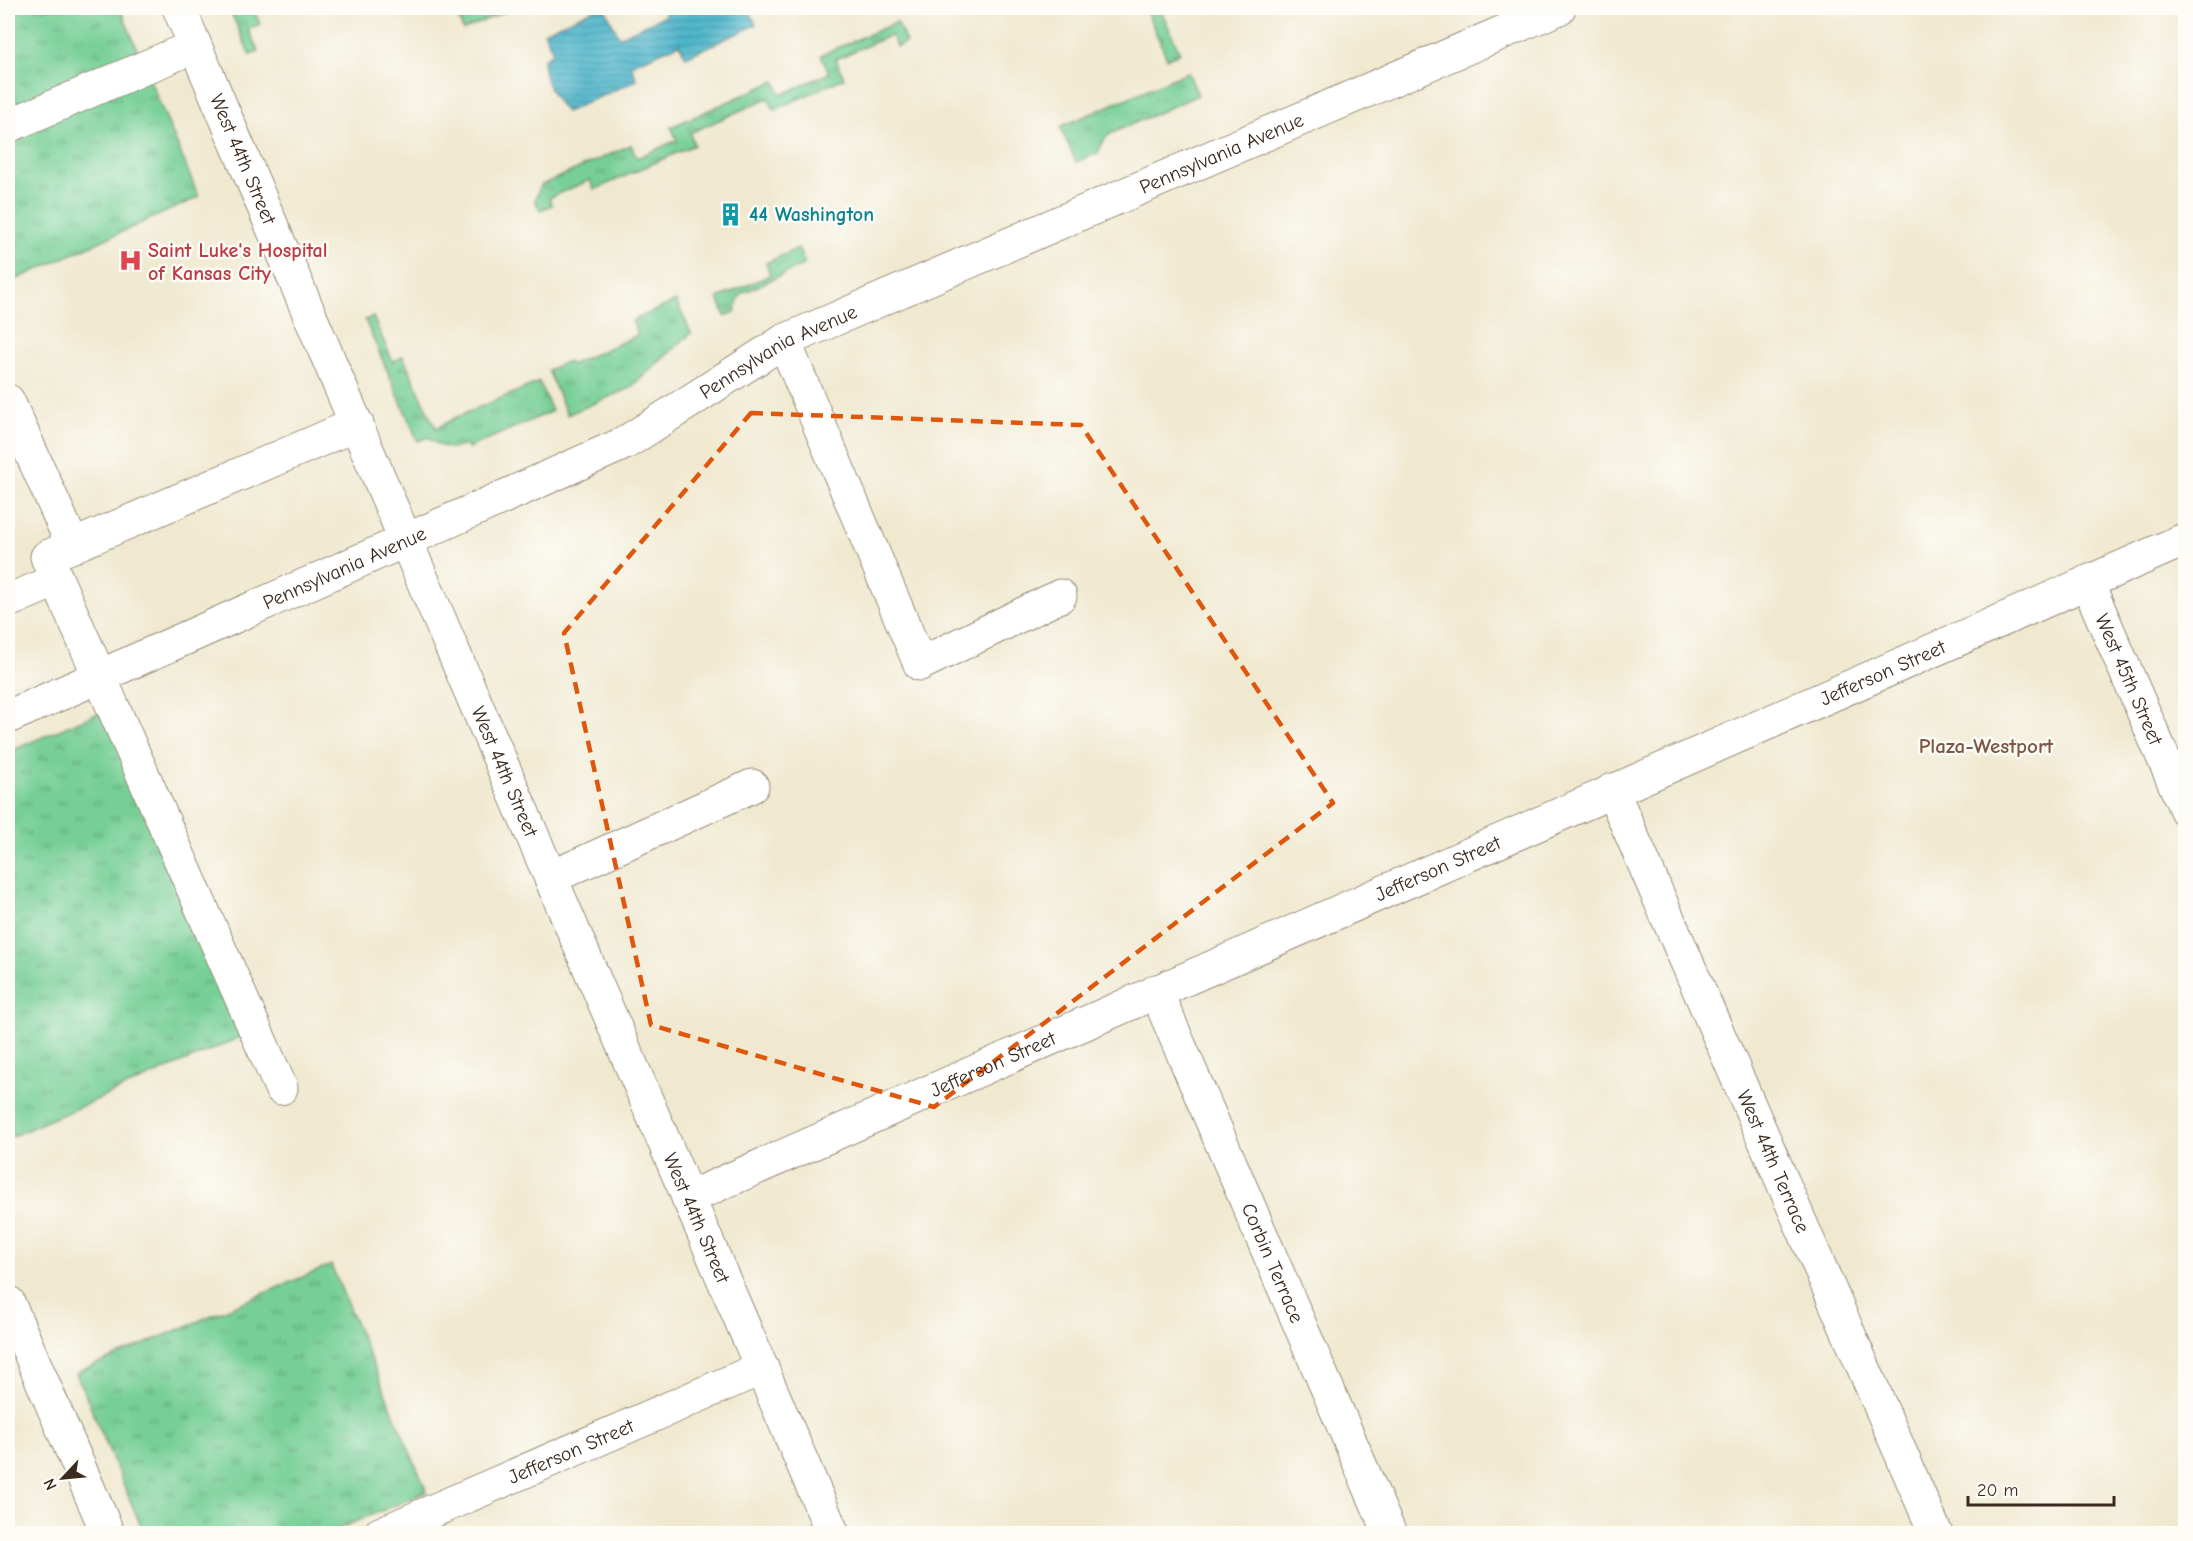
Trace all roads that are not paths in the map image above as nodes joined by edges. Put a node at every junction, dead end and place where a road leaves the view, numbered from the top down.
1 (179, 8) edge
2 (1559, 8) edge
3 (195, 46) junction
4 (8, 126) edge
5 (784, 341) junction
6 (8, 401) edge
7 (357, 424) junction
8 (2186, 539) edge
9 (406, 541) junction
10 (73, 546) junction
11 (57, 580) junction
12 (2087, 582) junction
13 (1060, 597) dead end
14 (8, 601) edge
15 (99, 677) junction
16 (8, 717) edge
17 (752, 786) dead end
18 (1612, 790) junction
19 (2186, 810) edge
20 (552, 877) junction
21 (1156, 991) junction
22 (280, 1088) dead end
23 (688, 1198) junction
24 (8, 1302) edge
25 (762, 1368) junction
26 (108, 1533) edge
27 (380, 1533) edge
28 (833, 1533) edge
29 (1390, 1533) edge
30 (1936, 1533) edge

1 - 3 street, West 44th Street
2 - 5 street, Pennsylvania Avenue
3 - 4 street
3 - 7 street, West 44th Street
5 - 9 street, Pennsylvania Avenue
5 - 13 street
6 - 10 street
7 - 9 street, West 44th Street
7 - 10 street
8 - 12 street, Jefferson Street
9 - 15 street, Pennsylvania Avenue
9 - 20 street, West 44th Street
10 - 11 street
11 - 14 street
11 - 15 street
12 - 18 street, Jefferson Street
12 - 19 street, West 45th Street
15 - 16 street, Pennsylvania Avenue
15 - 22 street
17 - 20 street
18 - 21 street, Jefferson Street
18 - 30 street, West 44th Terrace
20 - 23 street, West 44th Street
21 - 23 street, Jefferson Street
21 - 29 street, Corbin Terrace
23 - 25 street, West 44th Street
24 - 26 street
25 - 27 street, Jefferson Street
25 - 28 street, West 44th Street

